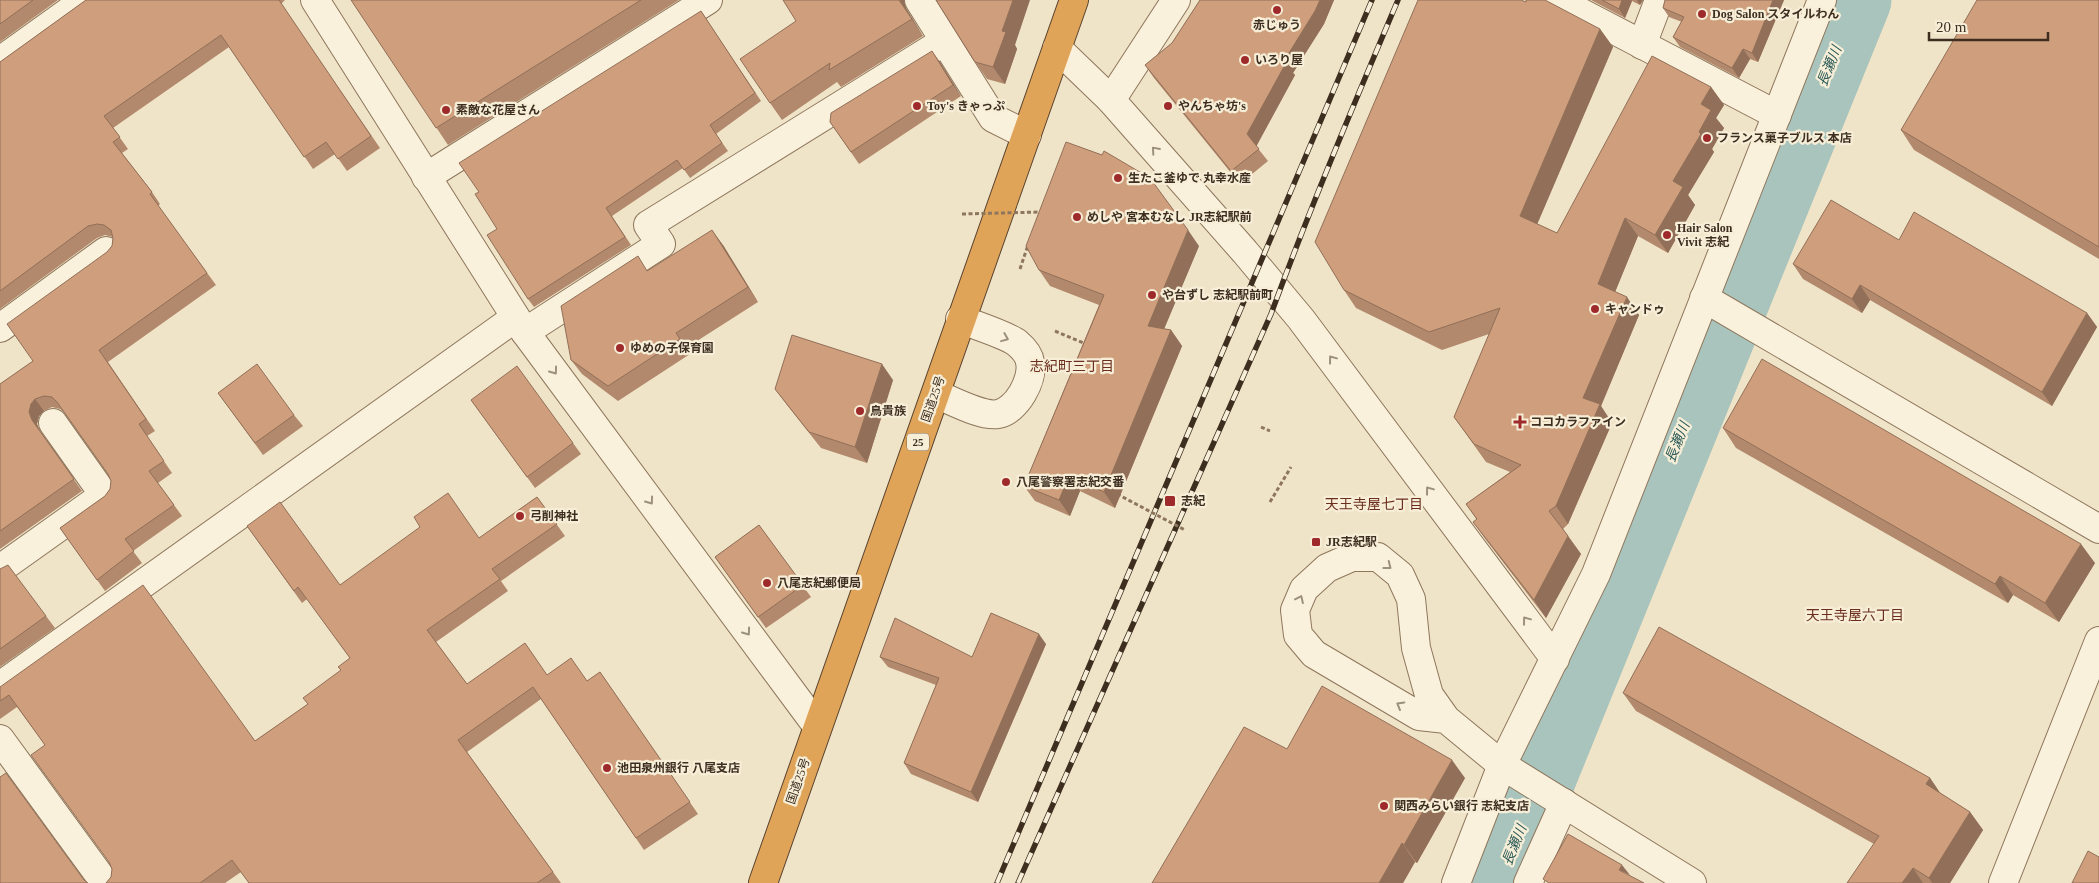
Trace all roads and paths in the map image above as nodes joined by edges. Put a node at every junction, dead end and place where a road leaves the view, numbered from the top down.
1 (85, 0) edge
2 (315, 0) edge
3 (708, 0) edge
4 (919, 0) edge
5 (1074, 0) edge
6 (1176, 0) edge
7 (1556, 0) edge
8 (1659, 0) edge
9 (1822, 0) edge
10 (943, 42) junction
11 (1642, 45) junction
12 (1057, 48) junction
13 (0, 61) edge
14 (1111, 100) junction
15 (1777, 115) junction
16 (1028, 135) junction
17 (426, 177) junction
18 (962, 214) dead end
19 (1038, 220) edge
20 (1029, 244) edge
21 (106, 251) edge
22 (1020, 269) dead end
23 (1704, 298) junction
24 (960, 319) junction
25 (520, 325) junction
26 (0, 328) edge
27 (936, 394) junction
28 (53, 423) dead end
29 (1261, 427) dead end
30 (1270, 431) dead end
31 (1291, 467) dead end
32 (1111, 492) edge
33 (1270, 502) dead end
34 (2099, 529) edge
35 (1185, 530) dead end
36 (0, 569) edge
37 (2099, 641) edge
38 (1555, 659) junction
39 (0, 686) edge
40 (1446, 720) junction
41 (817, 726) junction
42 (0, 740) edge
43 (1502, 765) junction
44 (1564, 803) junction
45 (105, 883) edge
46 (763, 883) edge
47 (1456, 883) edge
48 (1528, 883) edge
49 (1692, 883) edge
50 (2003, 883) edge

1 - 13 street
2 - 17 street
3 - 17 street
4 - 10 street
5 - 12 highway, 国道25号 / 25
6 - 14 street
7 - 11 street
8 - 11 street
9 - 15 street
10 - 16 street
10 - 25 street
11 - 15 street
12 - 14 street
12 - 16 highway, 国道25号 / 25
38 -> 14 street
15 - 23 street
16 - 24 highway, 国道25号 / 25
17 - 25 street
18 - 19 path, bridge
20 - 22 path
21 - 26 street
23 - 34 street
23 - 38 street
24 - 27 highway, 国道25号 / 25
24 -> 27 street
25 - 39 street
25 -> 41 street
27 - 41 highway, 国道25号 / 25
28 - 36 street
29 - 30 path
31 - 33 path
32 - 35 path, bridge
37 - 50 street
38 - 43 street
40 -> 40 street
40 - 43 street
41 - 46 highway, 国道25号 / 25
42 - 45 street
43 - 44 street
43 - 47 street
44 - 48 street
44 - 49 street

